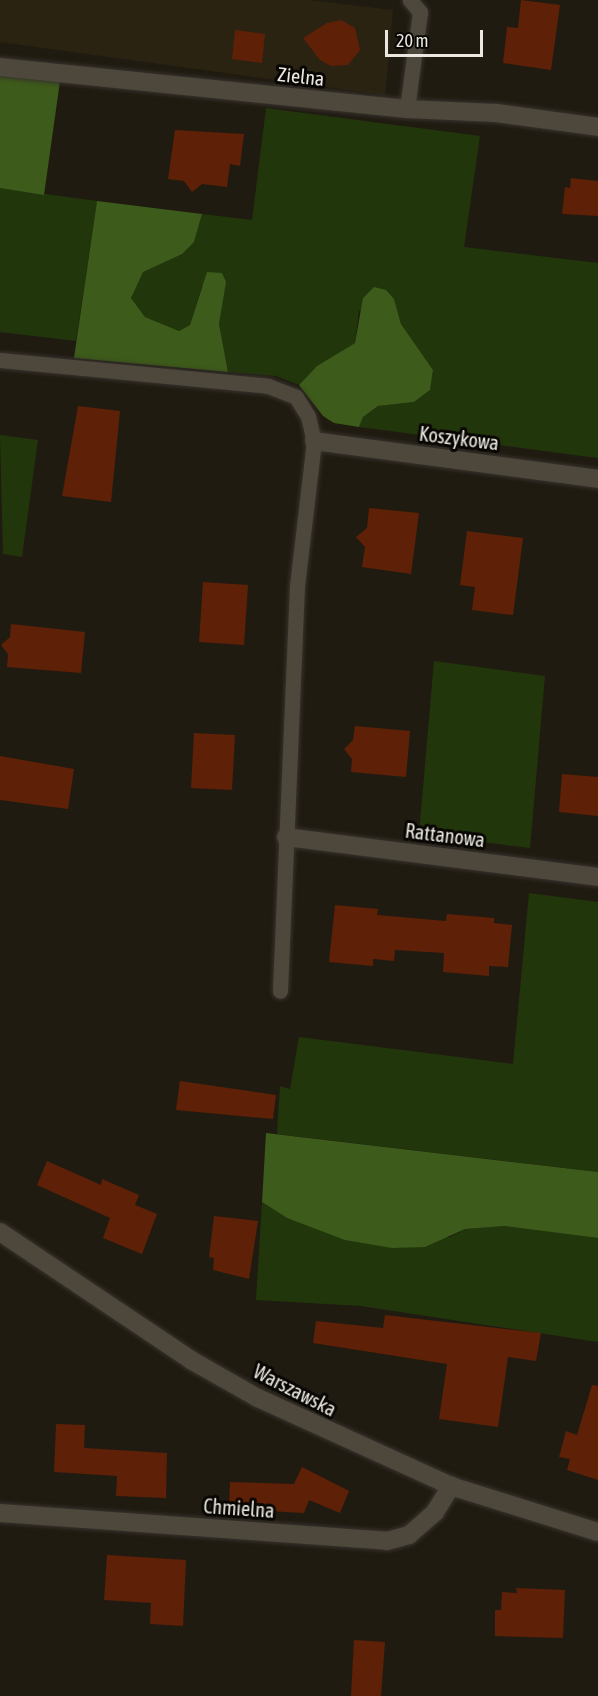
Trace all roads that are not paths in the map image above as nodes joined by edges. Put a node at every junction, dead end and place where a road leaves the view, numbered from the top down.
1 (410, 0) edge
2 (0, 67) edge
3 (407, 109) junction
4 (598, 127) edge
5 (0, 360) edge
6 (314, 441) junction
7 (598, 478) edge
8 (286, 837) junction
9 (598, 878) edge
10 (280, 991) dead end
11 (0, 1232) edge
12 (451, 1486) junction
13 (0, 1513) edge
14 (598, 1532) edge

1 - 3 lane
2 - 3 street, Zielna
3 - 4 street, Zielna
5 - 6 lane
6 - 7 street, Koszykowa
6 - 8 lane
8 - 9 street, Rattanowa
8 - 10 lane
11 - 12 street, Warszawska
12 - 13 street, Chmielna
12 - 14 street, Warszawska

